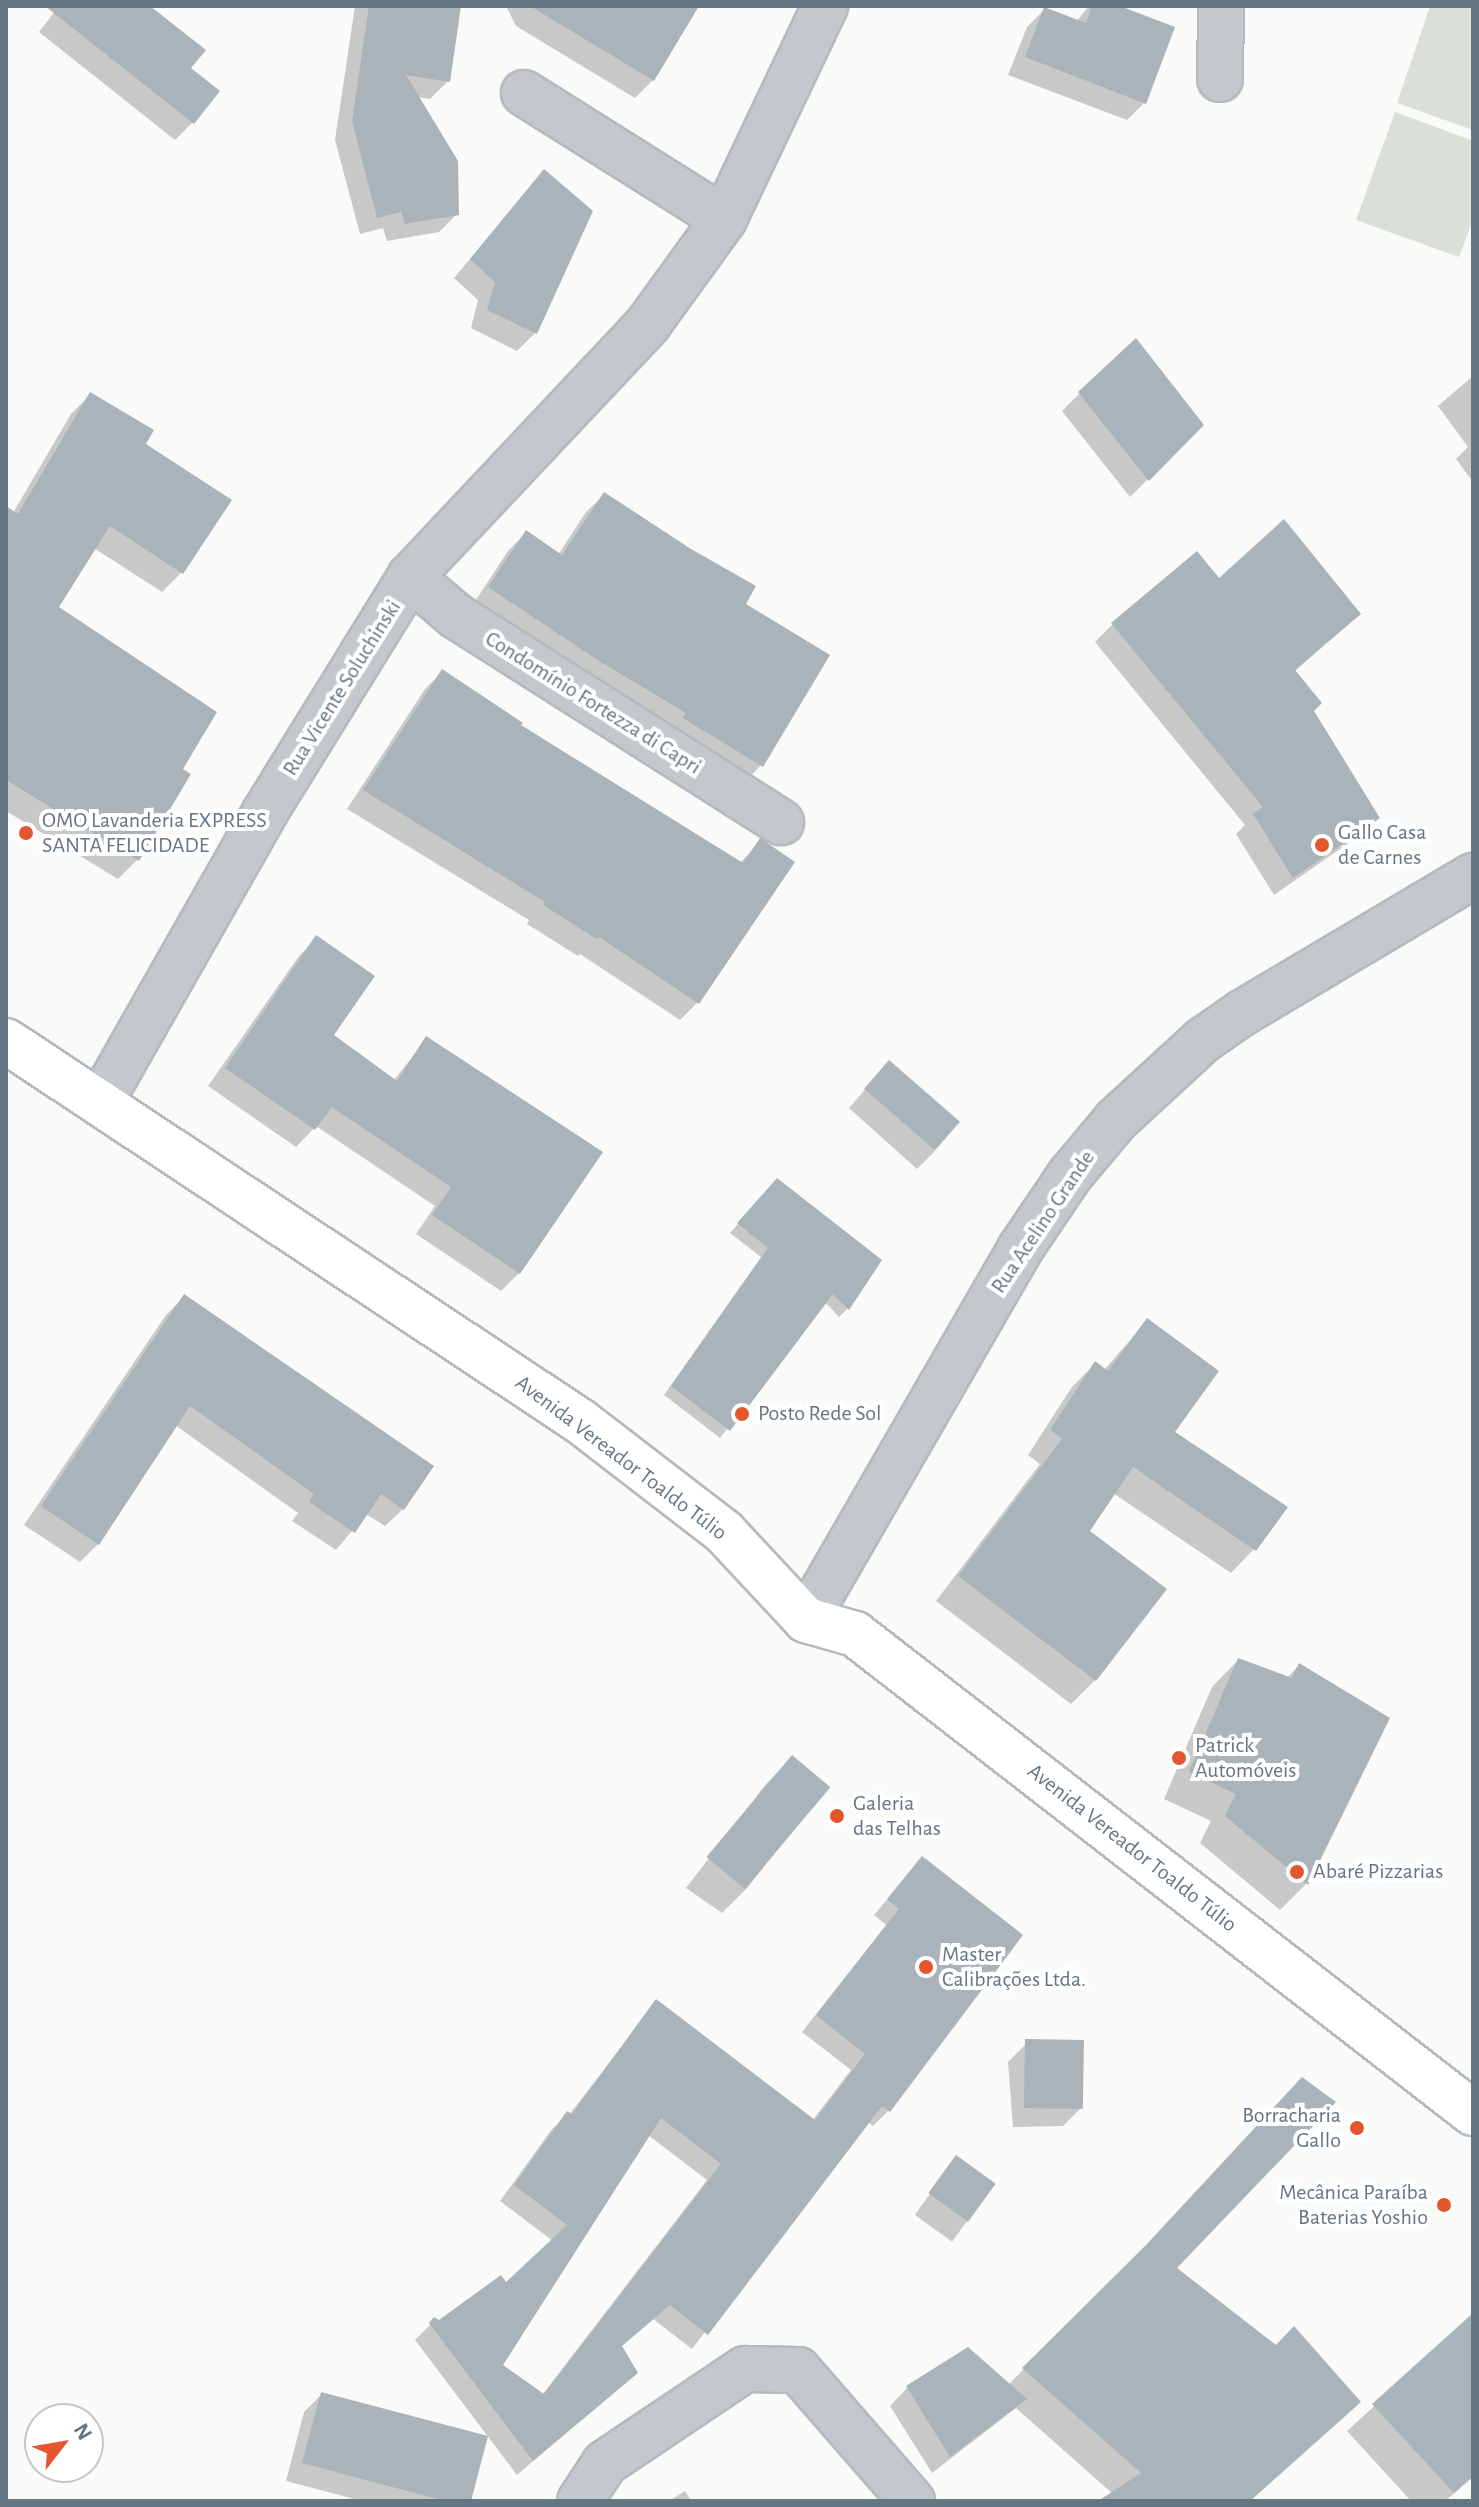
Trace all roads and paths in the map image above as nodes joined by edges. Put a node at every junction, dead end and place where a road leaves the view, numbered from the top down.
1 (825, 6) edge
2 (1221, 6) edge
3 (1220, 79) dead end
4 (524, 93) dead end
5 (724, 219) junction
6 (410, 577) junction
7 (781, 822) dead end
8 (1473, 876) edge
9 (6, 1041) edge
10 (101, 1101) junction
11 (806, 1620) junction
12 (1473, 2113) edge
13 (580, 2501) edge
14 (912, 2501) edge

1 - 5 street, Rua Vicente Soluchinski
2 - 3 street
4 - 5 street
5 - 6 street, Rua Vicente Soluchinski
6 - 7 street, Condomínio Fortezza di Capri
6 - 10 street, Rua Vicente Soluchinski
8 - 11 street, Rua Acelino Grande
9 - 10 main road, Avenida Vereador Toaldo Túlio
10 - 11 main road, Avenida Vereador Toaldo Túlio
11 - 12 main road, Avenida Vereador Toaldo Túlio
13 - 14 street

